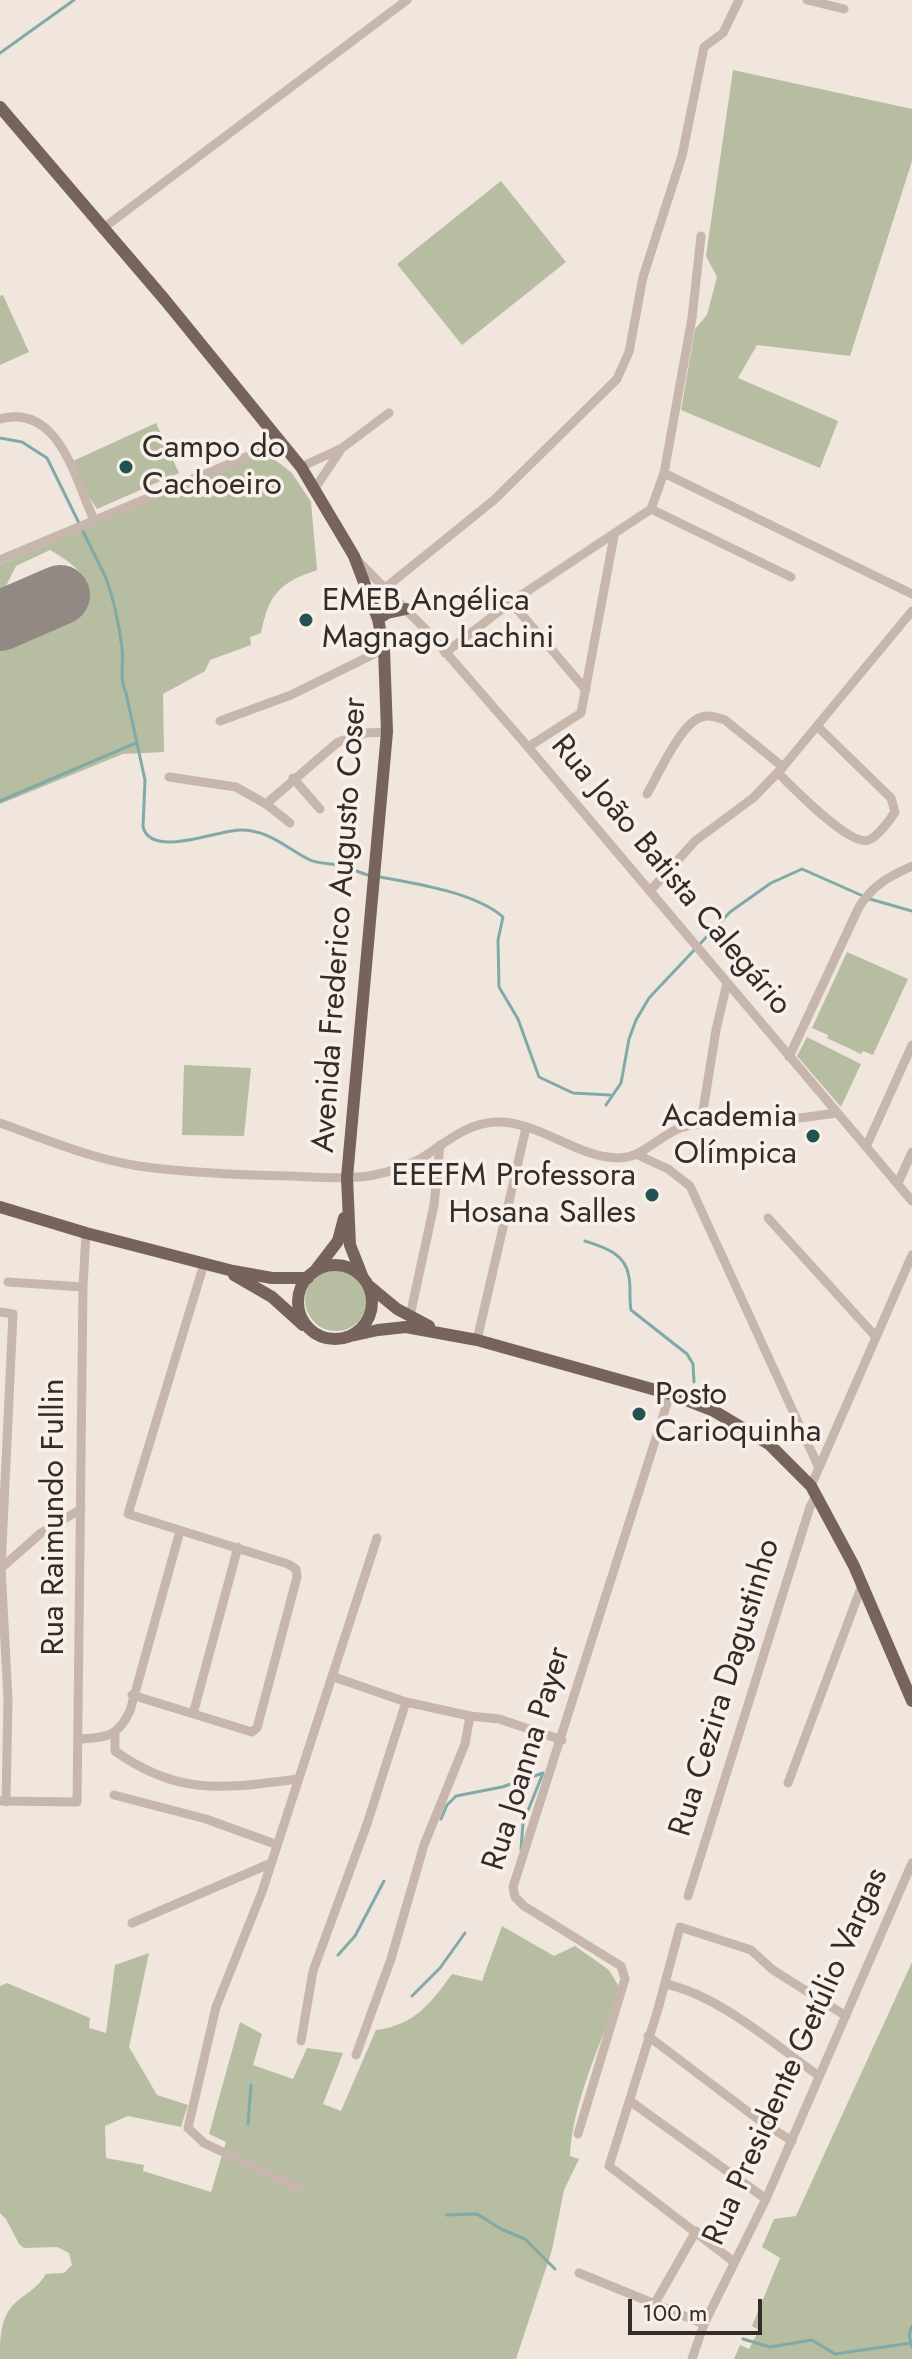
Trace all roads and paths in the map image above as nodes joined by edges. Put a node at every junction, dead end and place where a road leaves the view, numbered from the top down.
1 (407, 0) edge
2 (739, 0) edge
3 (807, 0) edge
4 (844, 9) dead end
5 (0, 107) edge
6 (102, 229) junction
7 (701, 236) dead end
8 (389, 413) dead end
9 (0, 419) edge
10 (282, 442) junction
11 (342, 448) junction
12 (301, 467) junction
13 (664, 473) junction
14 (315, 488) junction
15 (651, 509) junction
16 (91, 521) junction
17 (614, 536) junction
18 (354, 556) junction
19 (0, 560) edge
20 (791, 577) dead end
21 (385, 588) junction
22 (912, 594) edge
23 (369, 597) junction
24 (511, 602) junction
25 (406, 609) junction
26 (912, 611) edge
27 (378, 619) junction
28 (384, 649) junction
29 (445, 653) junction
30 (586, 690) junction
31 (220, 721) dead end
32 (818, 727) junction
33 (387, 732) junction
34 (528, 747) junction
35 (780, 770) junction
36 (169, 777) dead end
37 (293, 778) junction
38 (647, 794) dead end
39 (266, 804) junction
40 (320, 809) dead end
41 (290, 823) dead end
42 (912, 866) edge
43 (650, 891) junction
44 (727, 983) junction
45 (912, 1045) edge
46 (789, 1057) junction
47 (836, 1113) junction
48 (0, 1123) edge
49 (701, 1123) junction
50 (526, 1128) junction
51 (440, 1145) junction
52 (866, 1147) junction
53 (912, 1152) edge
54 (638, 1155) junction
55 (347, 1177) junction
56 (898, 1183) junction
57 (912, 1201) edge
58 (347, 1203) junction
59 (0, 1207) edge
60 (768, 1218) dead end
61 (86, 1233) junction
62 (912, 1255) edge
63 (208, 1264) junction
64 (310, 1275) junction
65 (365, 1281) junction
66 (8, 1282) dead end
67 (83, 1287) junction
68 (0, 1312) edge
69 (410, 1316) junction
70 (312, 1331) junction
71 (447, 1332) junction
72 (346, 1337) junction
73 (876, 1337) junction
74 (477, 1340) junction
75 (670, 1394) junction
76 (819, 1468) junction
77 (814, 1491) junction
78 (81, 1509) junction
79 (180, 1531) junction
80 (377, 1538) dead end
81 (238, 1547) junction
82 (0, 1568) edge
83 (862, 1585) junction
84 (334, 1677) junction
85 (132, 1695) junction
86 (912, 1701) edge
87 (406, 1702) junction
88 (193, 1714) junction
89 (470, 1716) junction
90 (115, 1732) junction
91 (79, 1739) junction
92 (562, 1740) junction
93 (298, 1779) junction
94 (788, 1783) dead end
95 (114, 1795) dead end
96 (3, 1801) edge
97 (275, 1844) junction
98 (912, 1863) edge
99 (269, 1864) junction
100 (688, 1896) dead end
101 (132, 1923) dead end
102 (665, 1984) junction
103 (846, 2016) junction
104 (648, 2036) junction
105 (301, 2041) dead end
106 (356, 2055) dead end
107 (819, 2076) junction
108 (630, 2101) junction
109 (578, 2134) dead end
110 (792, 2141) junction
111 (298, 2188) dead end
112 (766, 2199) junction
113 (696, 2231) junction
114 (734, 2262) junction
115 (579, 2273) dead end
116 (655, 2303) junction
117 (704, 2324) junction
118 (692, 2359) edge

1 - 6 street
2 - 21 street
3 - 4 street
5 - 6 main road, Avenida Frederico Augusto Coser
6 - 10 main road, Avenida Frederico Augusto Coser
7 - 13 street
8 - 11 street
9 - 16 street
10 - 12 main road, Avenida Frederico Augusto Coser
10 - 16 street
11 - 12 street
11 - 14 street
12 - 14 main road, Avenida Frederico Augusto Coser
13 - 15 street
13 - 22 street
14 - 18 main road, Avenida Frederico Augusto Coser
15 - 17 street
15 - 20 street
16 - 19 street
17 - 24 street
17 - 30 street
18 - 21 street, Rua João Batista Calegário
18 - 23 main road, Avenida Frederico Augusto Coser
21 - 23 street
21 - 25 street, Rua João Batista Calegário
23 - 27 main road, Avenida Frederico Augusto Coser
24 - 29 street
24 - 30 street
25 - 27 main road
25 - 29 street, Rua João Batista Calegário
26 - 32 street
27 - 28 main road, Avenida Frederico Augusto Coser
28 - 31 street
28 - 33 main road, Avenida Frederico Augusto Coser
29 - 34 street, Rua João Batista Calegário
30 - 34 street
32 - 35 street
32 - 35 street
33 - 37 street
33 - 55 main road, Avenida Frederico Augusto Coser
34 - 43 street, Rua João Batista Calegário
35 - 38 street
35 - 43 street
36 - 39 street
37 - 39 street
37 - 40 street
39 - 41 street
42 - 46 street
43 - 44 street, Rua João Batista Calegário
44 - 46 street, Rua João Batista Calegário
44 - 49 street
45 - 52 street
46 - 47 street, Rua João Batista Calegário
47 - 49 street
47 - 52 street, Rua João Batista Calegário
48 - 55 street
49 - 54 street
50 - 51 street
50 - 54 street
50 - 74 street
51 - 55 street
51 - 69 street
52 - 56 street, Rua João Batista Calegário
53 - 56 street
54 - 76 street
55 - 58 main road, Avenida Frederico Augusto Coser
56 - 57 street, Rua João Batista Calegário
58 - 64 main road, Avenida Frederico Augusto Coser
58 - 65 main road, Avenida Frederico Augusto Coser
59 - 61 main road
60 - 73 street
61 - 63 main road
61 - 67 street, Rua Raimundo Fullin
62 - 73 street, Rua Cezira Dagustinho
63 - 64 main road
63 - 70 main road
63 - 79 street
64 - 65 main road
64 - 70 main road
65 - 69 main road
65 - 72 main road
66 - 67 street
67 - 78 street, Rua Raimundo Fullin
68 - 82 street
69 - 71 main road
70 - 72 main road
71 - 72 main road
71 - 74 main road
73 - 76 street, Rua Cezira Dagustinho
74 - 75 main road
75 - 77 main road
75 - 92 street, Rua Joanna Payer
76 - 77 street, Rua Cezira Dagustinho
77 - 83 main road
77 - 100 street, Rua Cezira Dagustinho
78 - 82 street
78 - 91 street, Rua Raimundo Fullin
79 - 81 street
79 - 85 street
80 - 84 street
81 - 88 street
81 - 88 street
82 - 96 street
83 - 86 main road
83 - 94 street
84 - 87 street
84 - 93 street
85 - 88 street
85 - 90 street
87 - 89 street
87 - 105 street
89 - 92 street
89 - 106 street
90 - 91 street
90 - 93 street
91 - 96 street, Rua Raimundo Fullin
92 - 109 street, Rua Joanna Payer
93 - 97 street
95 - 97 street
97 - 99 street
98 - 103 street, Rua Presidente Getúlio Vargas
99 - 101 street
99 - 111 street
102 - 103 street
102 - 104 street
102 - 107 street
103 - 107 street, Rua Presidente Getúlio Vargas
104 - 108 street
104 - 110 street
107 - 110 street, Rua Presidente Getúlio Vargas
108 - 112 street
108 - 113 street
110 - 112 street, Rua Presidente Getúlio Vargas
112 - 114 street, Rua Presidente Getúlio Vargas
113 - 114 street
113 - 116 street
114 - 117 street, Rua Presidente Getúlio Vargas
115 - 116 street
116 - 117 street
117 - 118 street, Rua Presidente Getúlio Vargas

